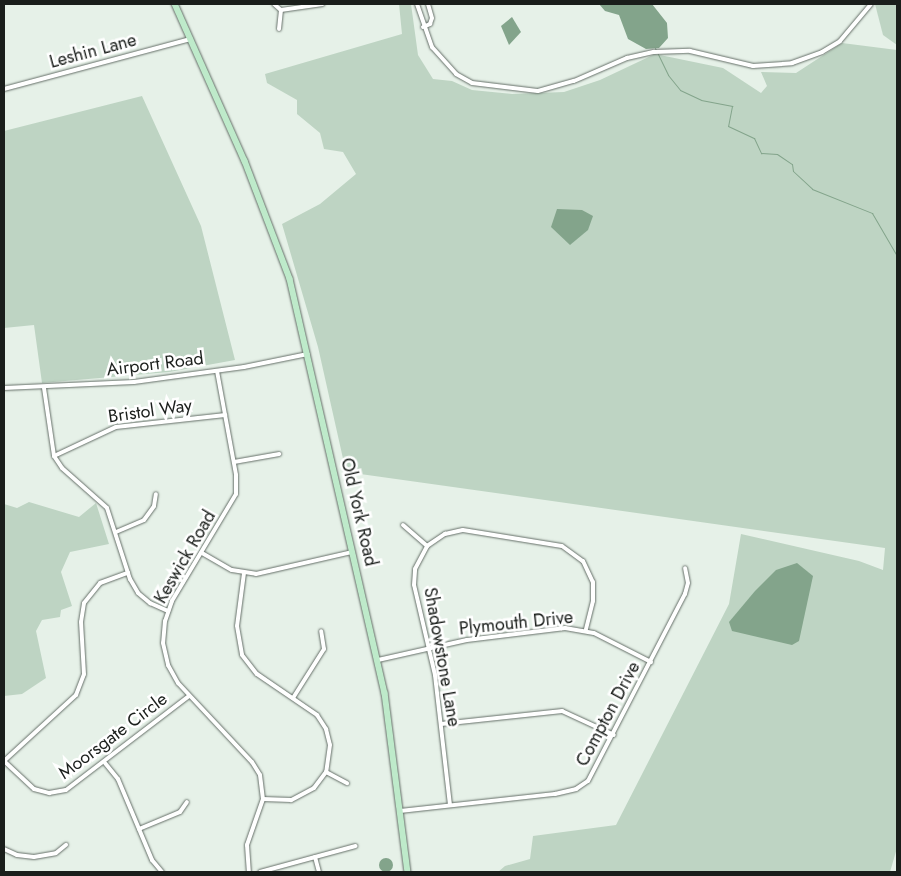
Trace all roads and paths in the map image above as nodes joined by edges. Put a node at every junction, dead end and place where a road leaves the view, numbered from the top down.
1 (175, 4) edge
2 (274, 4) edge
3 (323, 4) edge
4 (417, 4) edge
5 (428, 4) edge
6 (871, 4) edge
7 (281, 10) junction
8 (423, 27) junction
9 (279, 29) dead end
10 (190, 39) junction
11 (4, 89) edge
12 (308, 354) junction
13 (217, 370) junction
14 (4, 388) edge
15 (44, 388) junction
16 (225, 415) junction
17 (279, 454) dead end
18 (54, 456) junction
19 (234, 462) junction
20 (156, 494) dead end
21 (404, 526) dead end
22 (116, 532) junction
23 (427, 546) junction
24 (352, 552) junction
25 (202, 553) junction
26 (685, 568) dead end
27 (128, 573) junction
28 (244, 573) junction
29 (168, 611) junction
30 (586, 630) junction
31 (321, 631) dead end
32 (428, 648) junction
33 (378, 660) junction
34 (651, 662) junction
35 (189, 696) junction
36 (294, 698) junction
37 (441, 724) junction
38 (614, 734) junction
39 (4, 761) edge
40 (105, 763) junction
41 (326, 772) junction
42 (347, 783) dead end
43 (263, 799) junction
44 (187, 802) dead end
45 (450, 805) junction
46 (400, 811) junction
47 (139, 829) junction
48 (66, 846) dead end
49 (356, 846) dead end
50 (4, 849) edge
51 (315, 857) junction
52 (162, 872) edge
53 (249, 872) edge
54 (260, 872) edge
55 (319, 872) edge
56 (408, 872) edge

1 - 10 main road, Old York Road
2 - 7 street
3 - 7 street
4 - 8 street
5 - 8 street
6 - 8 street
7 - 9 street
10 - 11 street, Leshin Lane
10 - 12 main road, Old York Road
12 - 13 street, Airport Road
12 - 24 main road, Old York Road
13 - 15 street, Airport Road
13 - 16 street, Keswick Road
14 - 15 street, Airport Road
15 - 18 street
16 - 18 street, Bristol Way
16 - 19 street, Keswick Road
17 - 19 street
18 - 22 street
19 - 25 street, Keswick Road
20 - 22 street
21 - 23 street
22 - 27 street
23 - 30 street
23 - 32 street, Shadowstone Lane
24 - 28 street
24 - 33 main road, Old York Road
25 - 28 street
25 - 29 street, Keswick Road
26 - 34 street, Compton Drive
27 - 29 street
27 - 39 street
28 - 36 street
29 - 35 street, Keswick Road
30 - 32 street, Plymouth Drive
30 - 34 street, Plymouth Drive
31 - 36 street
32 - 33 street, Plymouth Drive
32 - 37 street, Shadowstone Lane
33 - 46 main road, Old York Road
34 - 38 street, Compton Drive
35 - 40 street, Moorsgate Circle
35 - 43 street, Keswick Road
36 - 41 street
37 - 38 street
37 - 45 street, Shadowstone Lane
38 - 45 street, Compton Drive
39 - 40 street, Moorsgate Circle
40 - 47 street
41 - 42 street
41 - 43 street
43 - 53 street, Keswick Road
44 - 47 street
45 - 46 street, Compton Drive
46 - 56 main road, Old York Road
47 - 52 street
48 - 50 street
49 - 51 street
51 - 54 street
51 - 55 street

